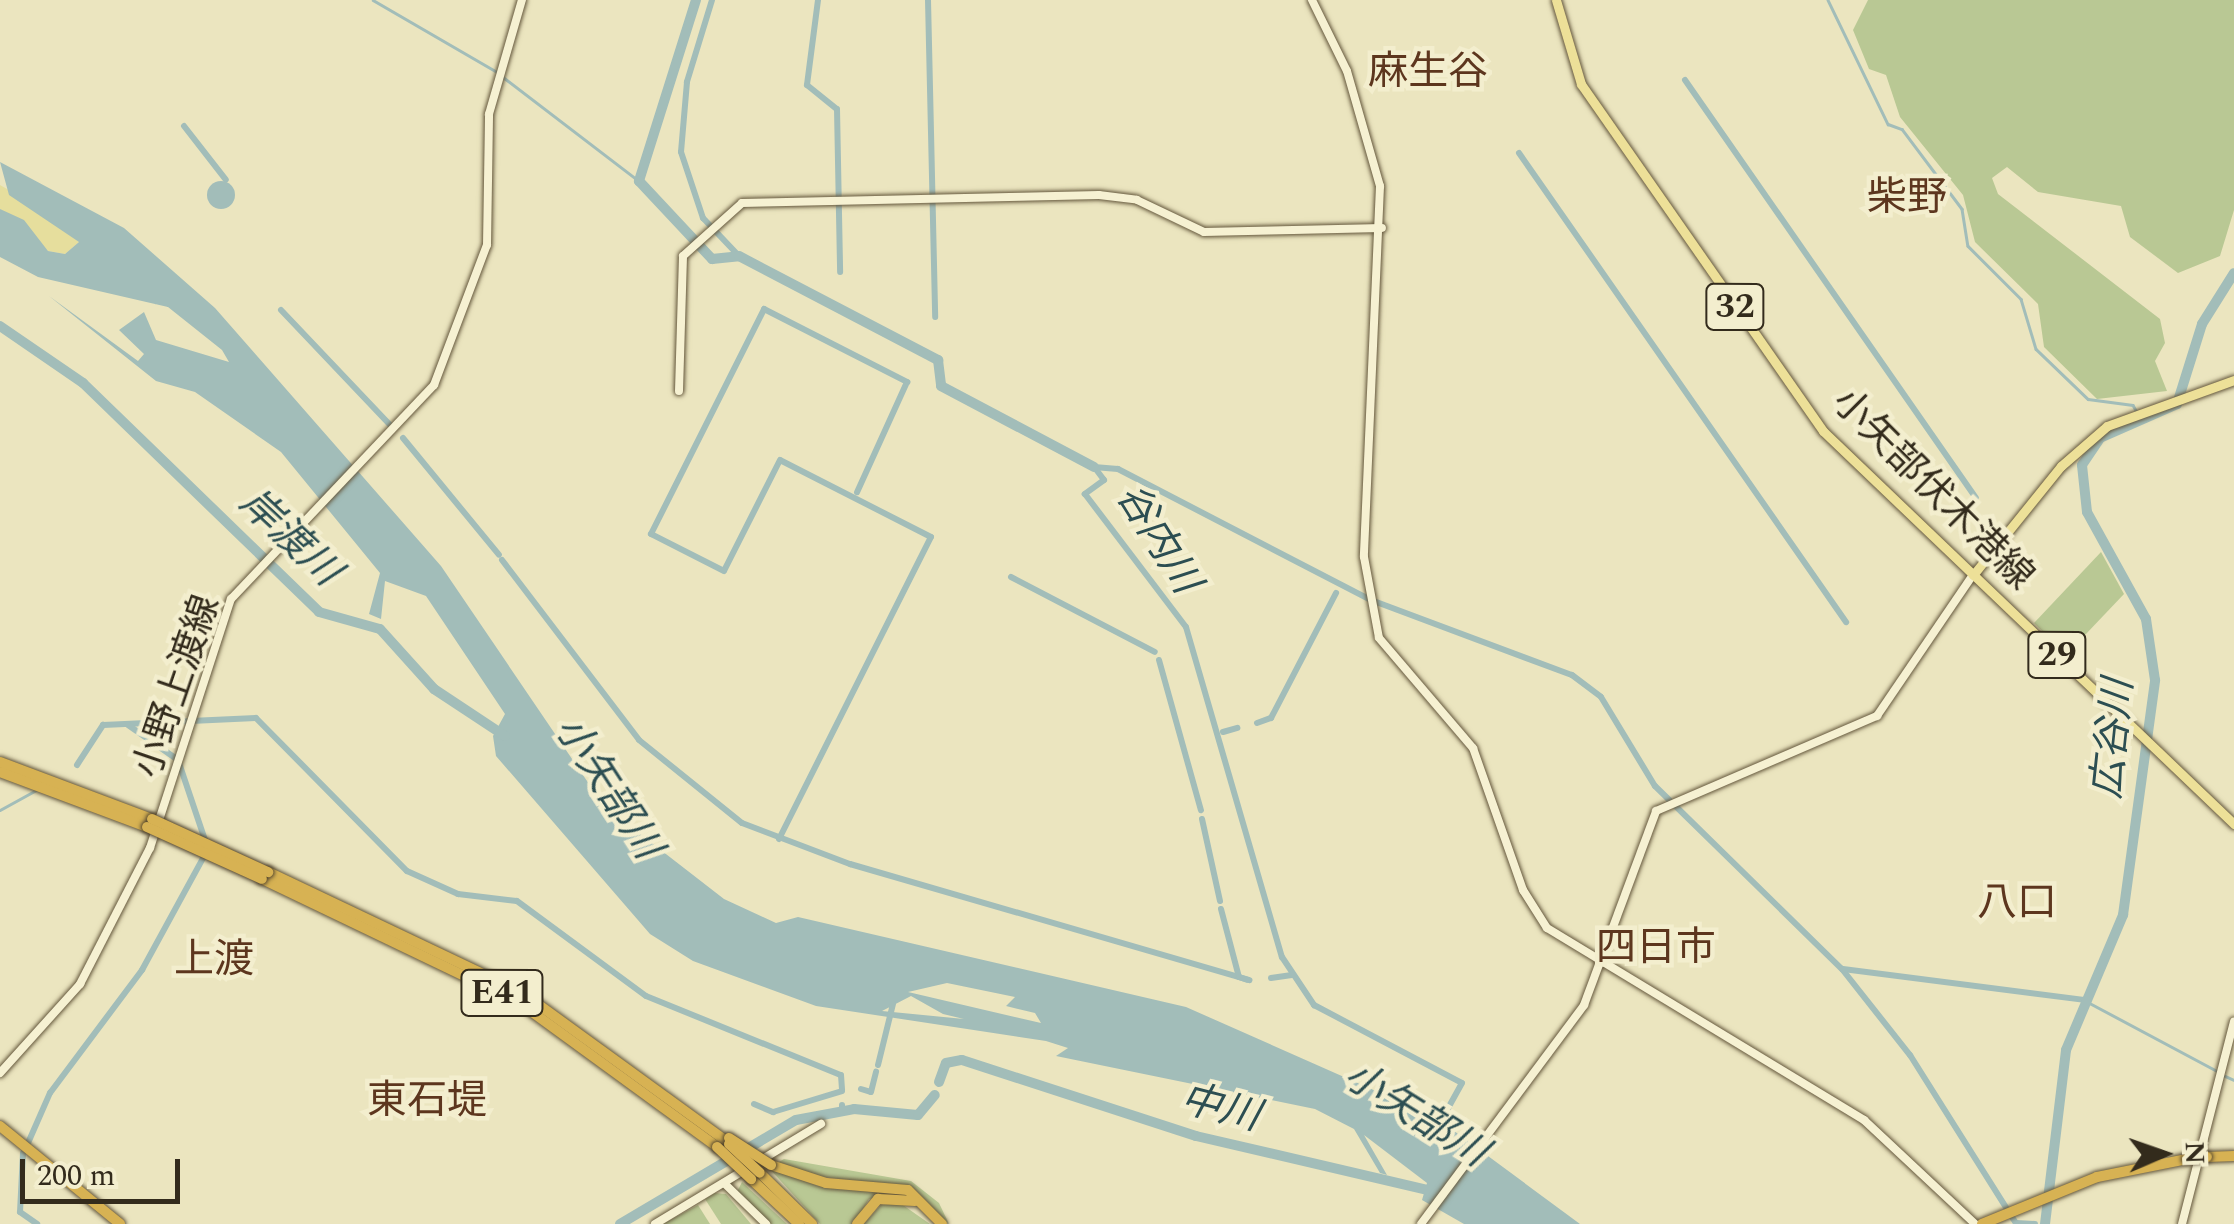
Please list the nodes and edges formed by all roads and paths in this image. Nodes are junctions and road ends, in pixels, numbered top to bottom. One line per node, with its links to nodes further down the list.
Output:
1 (522, 0): 15 (street, 小野上渡線)
2 (1312, 0): 4 (street)
3 (1556, 0): 7 (main road, 小矢部伏木港線 / 32)
4 (1382, 228): 6 (street); 13 (street)
5 (2234, 380): 7 (main road)
6 (679, 392)
7 (1973, 574): 11 (main road, 小矢部伏木港線 / 29); 13 (street)
8 (0, 762): 10 (highway, E41)
9 (0, 772): 10 (highway, E41)
10 (149, 823): 12 (highway, E41, bridge)
11 (2234, 824)
12 (265, 876): 18 (highway, E41); 18 (highway, E41)
13 (1604, 964): 29 (street); 30 (street)
14 (2234, 1022): 31 (street)
15 (0, 1073)
16 (821, 1124): 21 (street)
17 (0, 1126): 22 (highway)
18 (724, 1142): 20 (highway, E41, bridge); 28 (highway, bridge)
19 (2234, 1156): 30 (highway, bridge)
20 (756, 1176): 25 (highway, E41); 26 (highway, E41)
21 (724, 1183): 23 (street); 24 (street)
22 (120, 1224)
23 (656, 1224)
24 (766, 1224)
25 (797, 1224)
26 (812, 1224)
27 (857, 1224): 28 (highway)
28 (938, 1224)
29 (1421, 1224)
30 (1979, 1224)
31 (2182, 1224)

